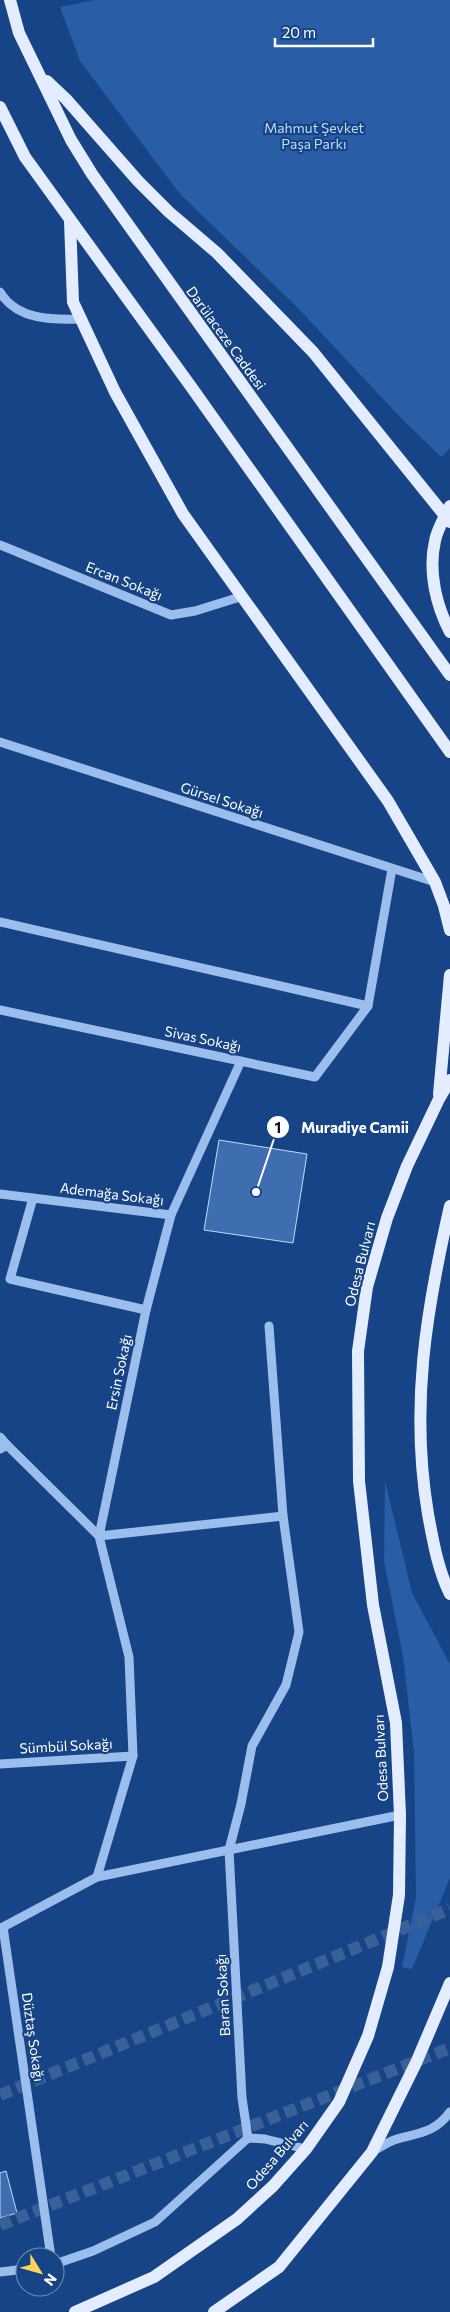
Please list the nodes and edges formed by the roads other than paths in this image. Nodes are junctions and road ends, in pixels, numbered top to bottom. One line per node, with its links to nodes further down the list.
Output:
1 (10, 0): 2 (main road, Darülaceze Caddesi)
2 (41, 76): 8 (main road); 12 (main road, Darülaceze Caddesi)
3 (0, 107): 4 (main road)
4 (70, 221): 6 (main road); 14 (main road)
5 (1, 298): 6 (street)
6 (81, 319): 10 (main road)
7 (450, 506): 11 (main road, bridge)
8 (450, 522)
9 (0, 545): 10 (street, Ercan Sokağı)
10 (240, 596): 16 (main road)
11 (450, 632)
12 (450, 675)
13 (0, 742): 15 (street, Gürsel Sokağı)
14 (450, 752)
15 (392, 869): 16 (street, Gürsel Sokağı); 20 (street)
16 (435, 882): 18 (main road)
17 (0, 922): 20 (street)
18 (450, 930)
19 (450, 975): 24 (main road)
20 (368, 1006): 22 (street, Sivas Sokağı)
21 (0, 1010): 22 (street, Sivas Sokağı)
22 (241, 1061): 28 (street, Ademağa Sokağı)
23 (450, 1080): 24 (main road, Odesa Bulvarı)
24 (439, 1099): 38 (main road, Odesa Bulvarı)
25 (0, 1194): 26 (street, Ademağa Sokağı)
26 (33, 1198): 28 (street, Ademağa Sokağı); 29 (street)
27 (450, 1206): 35 (main road)
28 (171, 1215): 29 (street, Ersin Sokağı)
29 (146, 1310): 34 (street, Ersin Sokağı)
30 (269, 1326): 33 (street, Baran Sokağı)
31 (0, 1437): 32 (street)
32 (4, 1447): 34 (street)
33 (283, 1516): 34 (street); 39 (street, Baran Sokağı)
34 (100, 1536): 36 (street)
35 (450, 1594)
36 (133, 1756): 37 (street, Sümbül Sokağı); 40 (street)
37 (0, 1764)
38 (400, 1815): 39 (street, Düztaş Sokağı); 45 (main road, Odesa Bulvarı)
39 (229, 1850): 40 (street, Düztaş Sokağı); 44 (street, Baran Sokağı)
40 (97, 1877): 41 (street, Düztaş Sokağı)
41 (2, 1928): 47 (street, Düztaş Sokağı)
42 (450, 1983): 46 (main road)
43 (450, 2112): 46 (street)
44 (248, 2138): 45 (street); 48 (street)
45 (306, 2149): 51 (main road, Odesa Bulvarı)
46 (372, 2152): 52 (main road)
47 (50, 2247)
48 (65, 2261)
49 (15, 2270): 50 (street)
50 (0, 2272)
51 (75, 2312)
52 (214, 2312)

